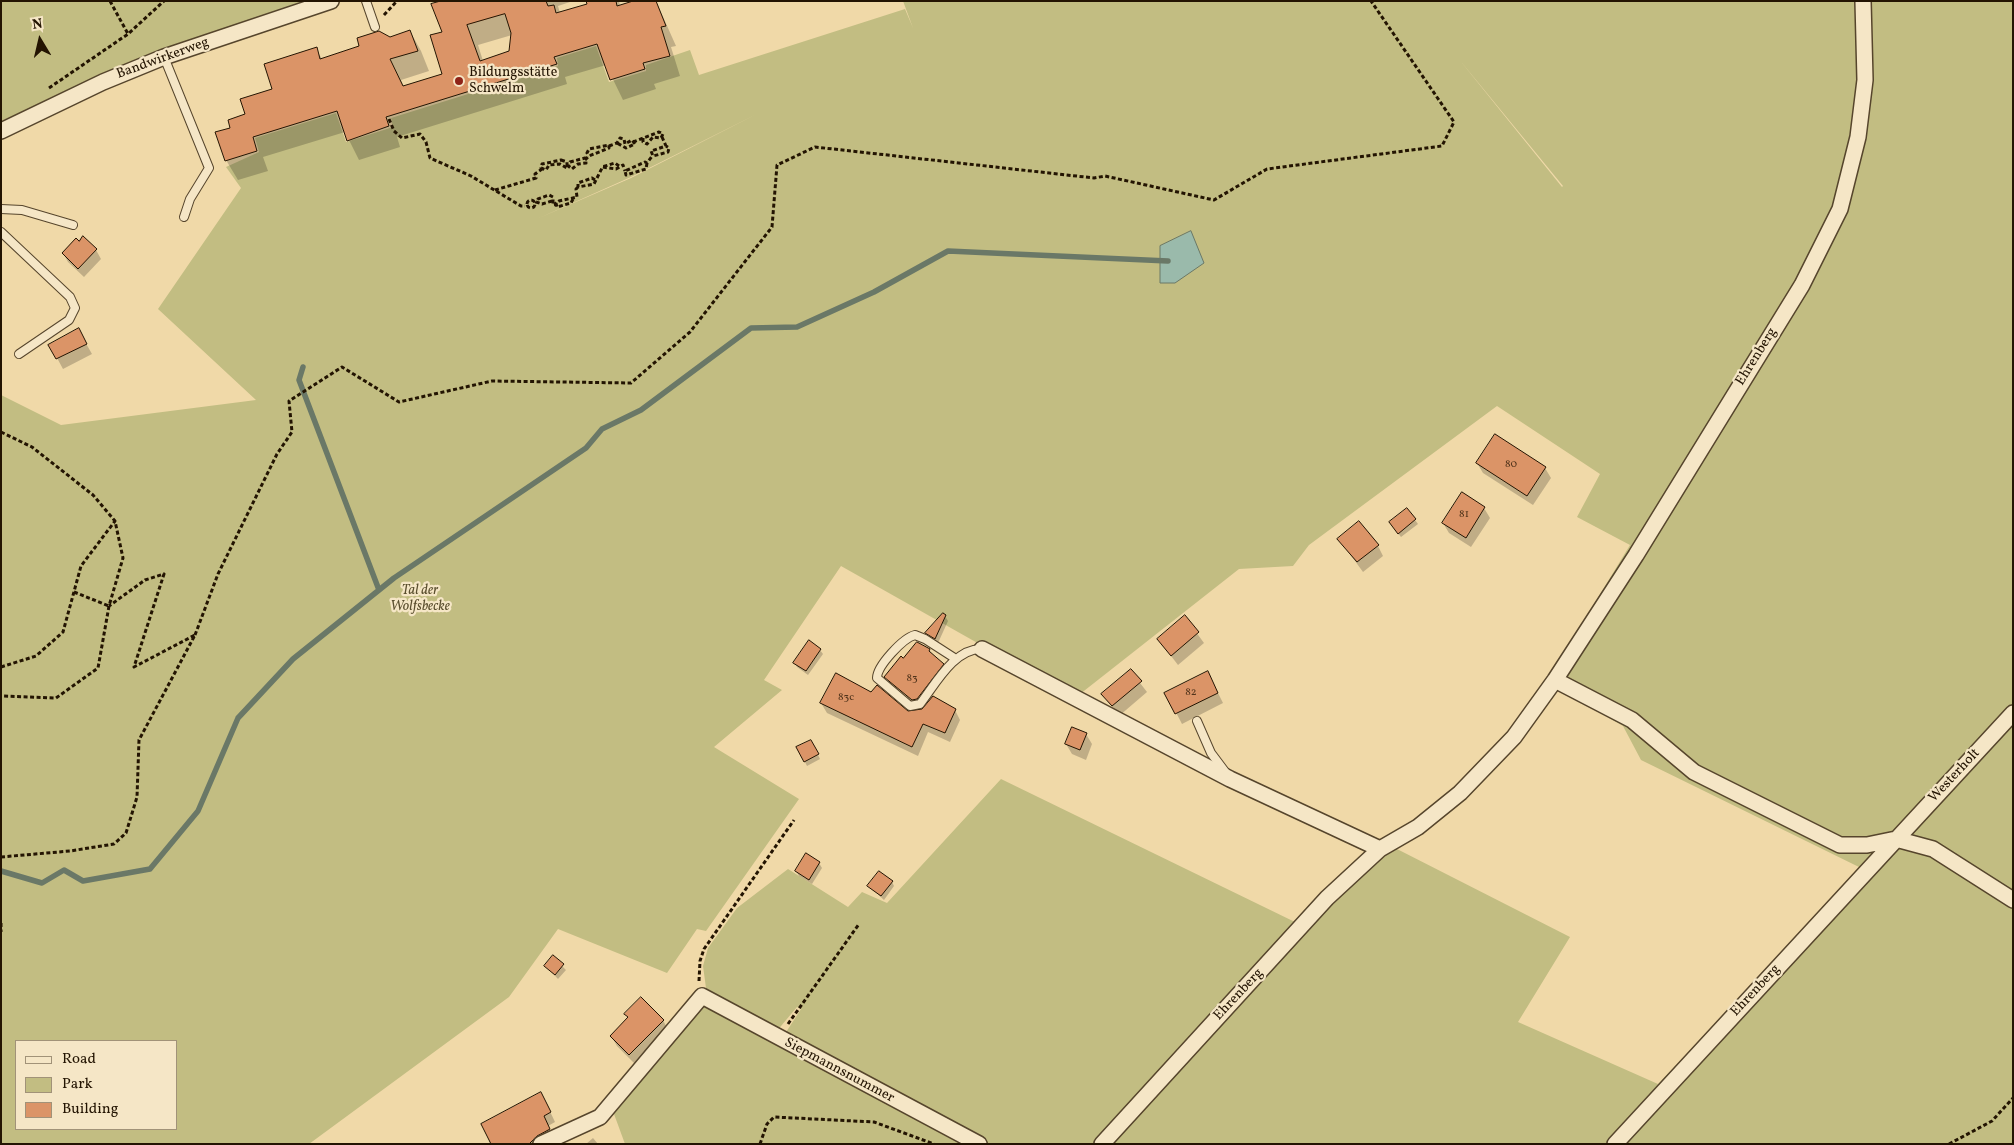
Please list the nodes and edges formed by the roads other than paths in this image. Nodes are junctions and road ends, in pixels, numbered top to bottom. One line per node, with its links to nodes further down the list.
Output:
1 (331, 1): 5 (street, Bandwirkerweg)
2 (366, 1): 4 (lane)
3 (1863, 1): 14 (street, Ehrenberg)
4 (374, 24)
5 (164, 57): 6 (street, Bandwirkerweg); 8 (lane)
6 (1, 131)
7 (1, 208): 9 (lane)
8 (184, 217)
9 (73, 226)
10 (1, 232): 11 (lane)
11 (19, 354)
12 (982, 649): 13 (lane); 17 (street)
13 (956, 659): 13 (lane)
14 (1555, 680): 18 (street); 19 (street, Ehrenberg)
15 (2013, 713): 18 (street, Westerholt)
16 (1197, 721): 17 (lane)
17 (1230, 779): 19 (street)
18 (1896, 839): 20 (street); 24 (street, Ehrenberg)
19 (1380, 849): 23 (street, Ehrenberg)
20 (2013, 900)
21 (541, 1144): 22 (street, Siepmannsnummer)
22 (979, 1144)
23 (1102, 1144)
24 (1615, 1144)

